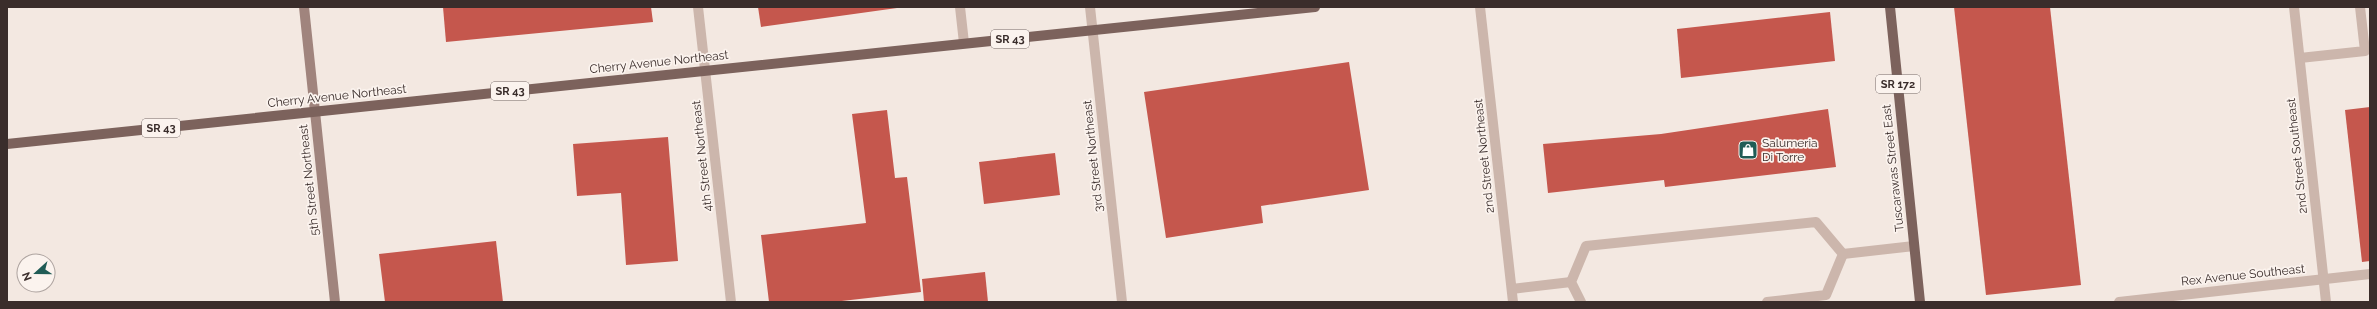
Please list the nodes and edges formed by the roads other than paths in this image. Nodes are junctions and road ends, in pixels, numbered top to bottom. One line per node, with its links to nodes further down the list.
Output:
1 (304, 7): 14 (main road, 5th Street Northeast)
2 (698, 7): 13 (street, 4th Street Northeast)
3 (960, 7): 11 (street)
4 (1090, 7): 10 (street, 3rd Street Northeast)
5 (1315, 7): 10 (main road, Cherry Avenue Northeast / SR 43)
6 (1480, 7): 21 (street, 2nd Street Northeast)
7 (1890, 7): 16 (main road, Tuscarawas Street East / SR 172)
8 (2294, 7): 12 (street, 2nd Street Southeast)
9 (2360, 7): 12 (street)
10 (1093, 30): 11 (main road, Cherry Avenue Northeast / SR 43); 24 (street, 3rd Street Northeast)
11 (964, 43): 13 (main road, Cherry Avenue Northeast / SR 43)
12 (2300, 58): 19 (street, 2nd Street Southeast)
13 (706, 70): 14 (main road, Cherry Avenue Northeast / SR 43); 23 (street, 4th Street Northeast)
14 (315, 112): 15 (main road, Cherry Avenue Northeast / SR 43); 22 (main road, 5th Street Northeast)
15 (7, 144)
16 (1914, 246): 17 (street); 28 (main road, Tuscarawas Street East / SR 172)
17 (1843, 254): 20 (street); 27 (street)
18 (2370, 274): 19 (street, Rex Avenue Southeast)
19 (2324, 279): 29 (street, Rex Avenue Southeast); 30 (street, 2nd Street Southeast)
20 (1571, 282): 21 (street); 26 (street)
21 (1512, 289): 25 (street, 2nd Street Northeast)
22 (335, 302)
23 (731, 302)
24 (1122, 302)
25 (1513, 302)
26 (1581, 302)
27 (1767, 302)
28 (1920, 302)
29 (2119, 302)
30 (2326, 302)

